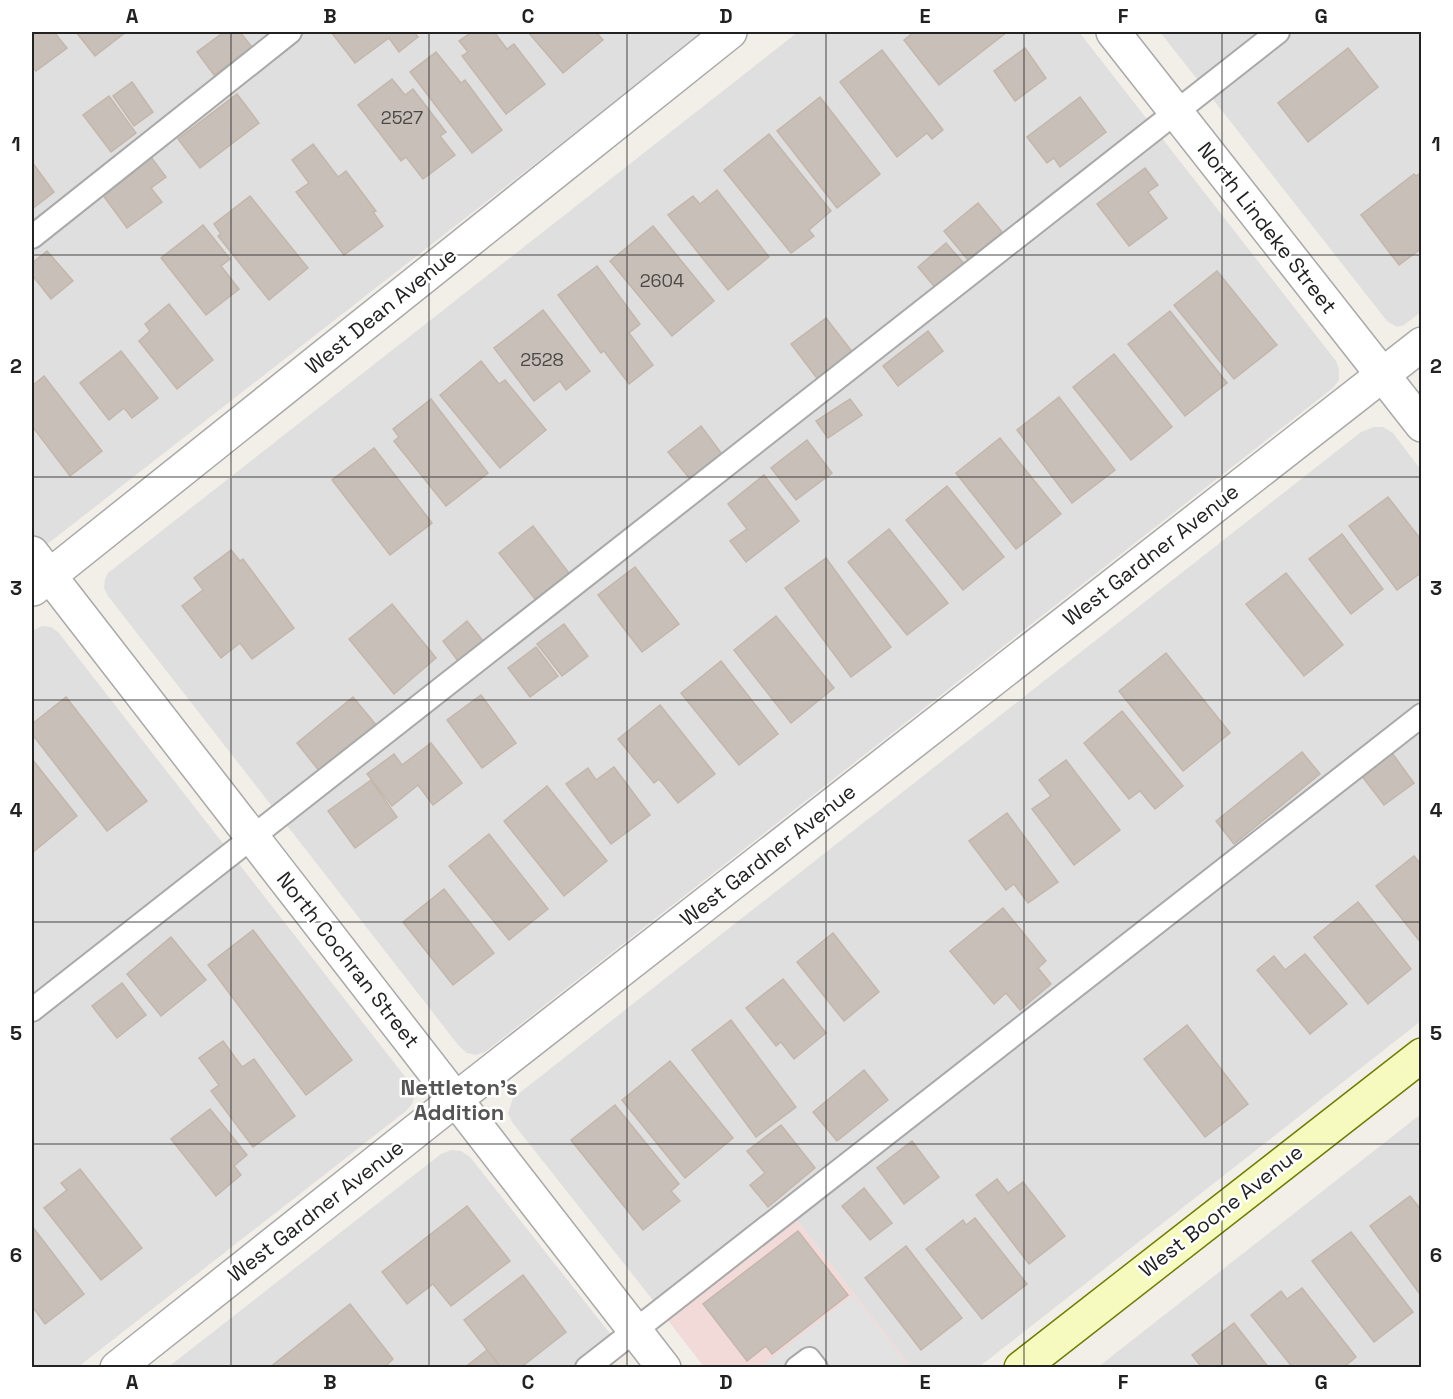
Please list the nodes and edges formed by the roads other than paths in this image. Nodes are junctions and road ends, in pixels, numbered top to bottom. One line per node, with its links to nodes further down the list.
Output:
1 (290, 32): 6 (lane)
2 (730, 32): 10 (street, West Dean Avenue)
3 (1113, 32): 5 (street, North Lindeke Street)
4 (1278, 32): 5 (lane)
5 (1175, 112): 8 (street, North Lindeke Street); 12 (lane)
6 (32, 237)
7 (1422, 344): 8 (street, West Gardner Avenue)
8 (1383, 374): 9 (street, North Lindeke Street); 15 (street, West Gardner Avenue)
9 (1422, 425)
10 (38, 573): 12 (street, North Cochran Street)
11 (1422, 715): 16 (lane)
12 (251, 836): 13 (lane); 15 (street, North Cochran Street)
13 (32, 1010)
14 (1422, 1054): 22 (main road, West Boone Avenue)
15 (456, 1099): 16 (street, North Cochran Street); 17 (street, West Gardner Avenue)
16 (635, 1330): 18 (lane); 19 (street, North Cochran Street)
17 (117, 1368)
18 (587, 1368)
19 (664, 1368)
20 (798, 1368): 21 (lane)
21 (816, 1368)
22 (1021, 1368)

